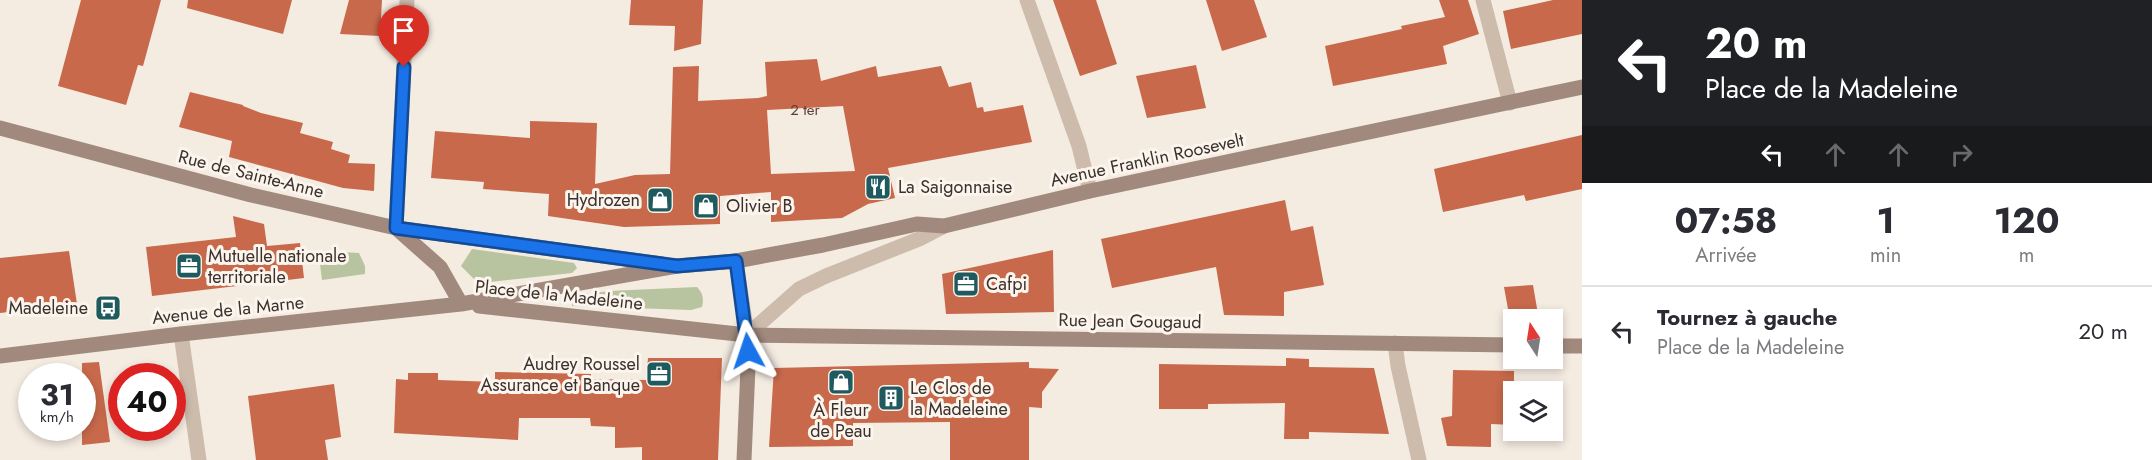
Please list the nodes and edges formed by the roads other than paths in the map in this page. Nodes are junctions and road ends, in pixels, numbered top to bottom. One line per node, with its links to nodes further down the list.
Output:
1 (407, 0): 9 (street)
2 (1027, 0): 7 (street)
3 (1483, 0): 5 (street)
4 (1582, 87): 5 (main road, Avenue Franklin Roosevelt)
5 (1510, 103): 7 (main road, Avenue Franklin Roosevelt)
6 (0, 128): 9 (main road, Rue de Sainte-Anne)
7 (1090, 191): 8 (main road, Avenue Franklin Roosevelt)
8 (944, 226): 10 (main road, Place de la Madeleine); 14 (street, Avenue Franklin Roosevelt)
9 (396, 228): 11 (main road); 12 (main road, Rue de Sainte-Anne)
10 (736, 261): 11 (main road, Place de la Madeleine); 14 (street)
11 (677, 266): 12 (main road, Place de la Madeleine)
12 (461, 304): 13 (main road, Avenue de la Marne); 14 (main road, Place de la Madeleine)
13 (181, 334): 19 (main road, Avenue de la Marne); 20 (street)
14 (747, 335): 15 (main road, Rue Jean Gougaud); 21 (main road)
15 (1395, 343): 16 (main road, Rue Jean Gougaud); 22 (street)
16 (1503, 345)
17 (1563, 346): 18 (main road)
18 (1582, 346)
19 (0, 356)
20 (199, 460)
21 (744, 460)
22 (1419, 460)

